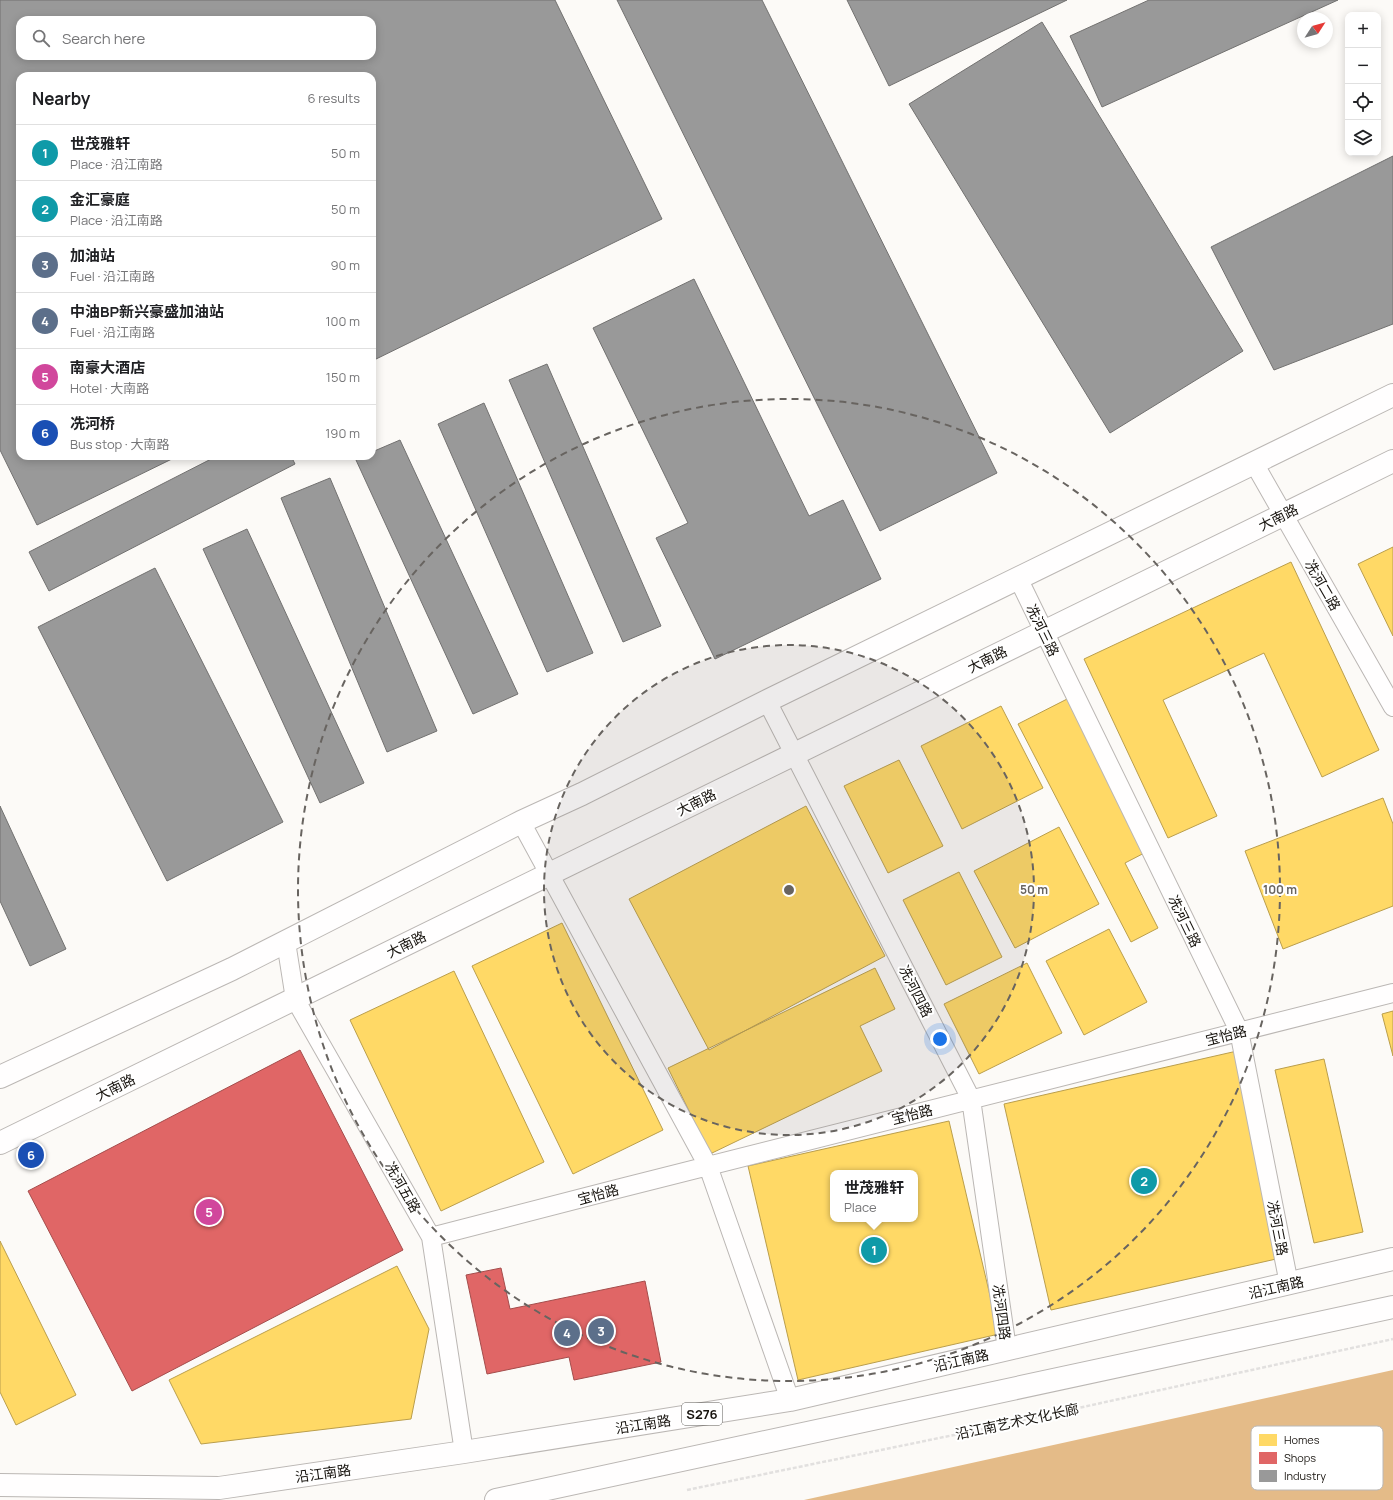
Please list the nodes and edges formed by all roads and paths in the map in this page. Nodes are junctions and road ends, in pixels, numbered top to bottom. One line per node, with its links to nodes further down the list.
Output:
1 (1393, 395): 3 (street)
2 (1393, 461): 4 (street, 大南路)
3 (1254, 463): 4 (lane, 冼河二路); 5 (street)
4 (1283, 514): 6 (street, 大南路); 8 (lane, 冼河二路)
5 (1018, 578): 6 (lane, 冼河三路); 7 (street)
6 (1044, 632): 9 (street, 大南路); 15 (lane, 冼河三路)
7 (767, 701): 9 (lane, 冼河四路); 10 (street)
8 (1393, 707)
9 (794, 754): 11 (street, 大南路); 17 (lane, 冼河四路)
10 (520, 822): 11 (lane); 12 (street)
11 (549, 874): 14 (street, 大南路); 19 (lane)
12 (286, 942): 14 (lane, 冼河五路); 16 (street)
13 (1393, 993): 15 (lane, 宝怡路)
14 (294, 999): 18 (street, 大南路); 20 (lane, 冼河五路)
15 (1239, 1031): 17 (lane, 宝怡路); 22 (lane, 冼河三路)
16 (0, 1077)
17 (971, 1099): 19 (lane, 宝怡路); 25 (lane, 冼河四路)
18 (0, 1143)
19 (708, 1166): 20 (lane, 宝怡路); 26 (lane)
20 (432, 1237): 27 (lane, 冼河五路)
21 (1393, 1259): 22 (street, 沿江南路 / S276)
22 (1289, 1284): 25 (street, 沿江南路 / S276)
23 (1393, 1307): 30 (street)
24 (1393, 1339): 29 (path, 沿江南艺术文化长廊)
25 (1007, 1349): 26 (street, 沿江南路 / S276)
26 (790, 1400): 27 (street, 沿江南路 / S276)
27 (464, 1452): 28 (street, 沿江南路 / S276)
28 (0, 1485)
29 (686, 1490)
30 (496, 1500)

